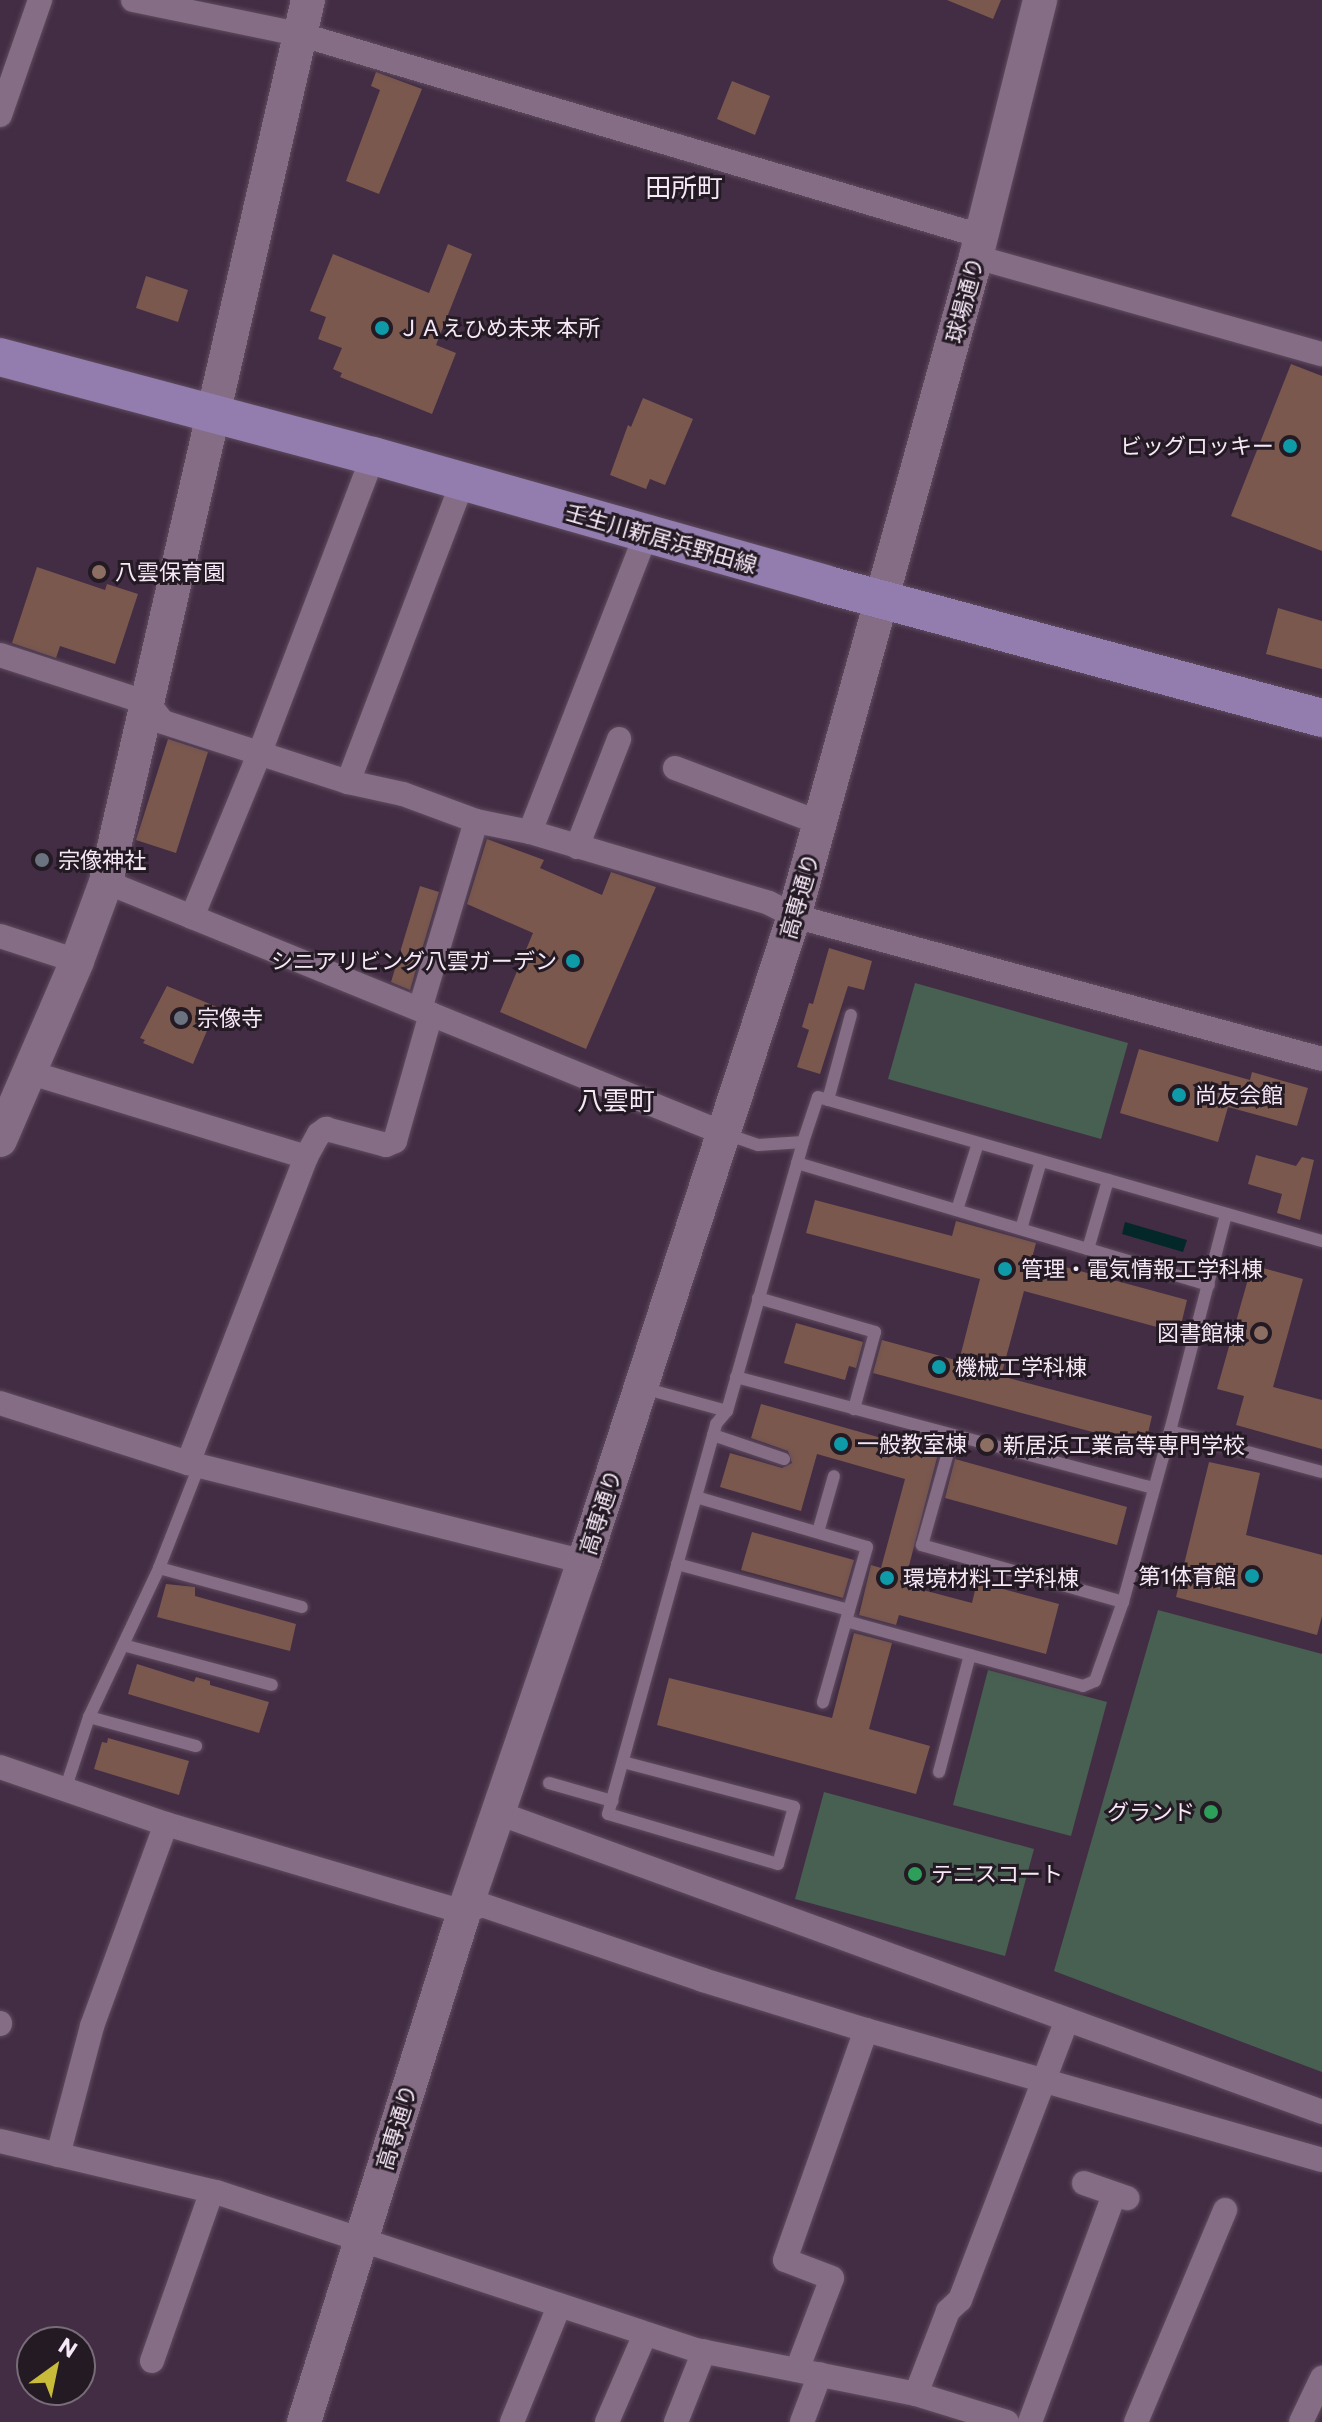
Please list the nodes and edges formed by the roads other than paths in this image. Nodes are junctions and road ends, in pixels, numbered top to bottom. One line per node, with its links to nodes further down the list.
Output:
1 (40, 0): 6 (street)
2 (133, 0): 5 (street)
3 (308, 0): 5 (street)
4 (1040, 0): 7 (street, 球場通り)
5 (299, 34): 7 (street); 10 (street)
6 (0, 115)
7 (979, 246): 8 (street); 14 (street, 球場通り)
8 (1322, 354)
9 (0, 357): 10 (main road, 壬生川新居浜野田線)
10 (214, 416): 11 (main road, 壬生川新居浜野田線); 16 (street)
11 (373, 456): 12 (main road, 壬生川新居浜野田線); 19 (street)
12 (462, 483): 13 (main road, 壬生川新居浜野田線); 21 (street)
13 (646, 534): 14 (main road, 壬生川新居浜野田線); 24 (street)
14 (884, 598): 17 (main road, 壬生川新居浜野田線); 23 (street, 高専通り)
15 (0, 655): 16 (street)
16 (148, 703): 19 (street); 26 (street)
17 (1322, 718)
18 (619, 739): 25 (street)
19 (260, 752): 21 (street); 28 (street)
20 (675, 768): 23 (street)
21 (348, 782): 22 (street)
22 (476, 821): 24 (street); 31 (street)
23 (820, 823): 27 (street, 高専通り)
24 (530, 832): 25 (street)
25 (577, 847): 27 (street)
26 (106, 882): 28 (street); 30 (street)
27 (794, 916): 33 (street); 36 (street, 高専通り)
28 (192, 917): 31 (street)
29 (0, 936): 30 (street)
30 (77, 961): 34 (street)
31 (426, 1012): 36 (street); 40 (street)
32 (851, 1015): 35 (lane)
33 (1322, 1059)
34 (28, 1072): 37 (street); 40 (street)
35 (828, 1100): 38 (lane); 39 (lane)
36 (723, 1133): 38 (lane); 52 (street, 高専通り)
37 (0, 1140)
38 (803, 1142): 42 (lane)
39 (978, 1143): 41 (lane); 44 (lane)
40 (306, 1157): 60 (street)
41 (1041, 1161): 43 (lane); 46 (lane)
42 (797, 1163): 44 (lane); 50 (lane)
43 (1108, 1180): 45 (lane); 48 (lane)
44 (957, 1210): 46 (lane)
45 (1226, 1214): 47 (lane); 49 (lane)
46 (1021, 1229): 48 (lane)
47 (1322, 1241)
48 (1088, 1249): 49 (lane)
49 (1209, 1285): 56 (lane)
50 (758, 1298): 51 (lane); 54 (lane)
51 (736, 1377): 54 (lane); 55 (lane)
52 (639, 1387): 55 (lane); 66 (street, 高専通り)
53 (0, 1403): 60 (street)
54 (854, 1409): 58 (lane)
55 (727, 1411): 57 (lane)
56 (1170, 1431): 61 (lane); 63 (lane)
57 (713, 1435): 59 (lane); 64 (lane)
58 (953, 1435): 63 (lane); 69 (lane)
59 (784, 1459)
60 (194, 1464): 66 (street); 68 (lane)
61 (1322, 1472)
62 (834, 1476): 65 (lane)
63 (1153, 1488): 69 (lane)
64 (696, 1497): 65 (lane); 67 (lane)
65 (818, 1532): 71 (lane)
66 (584, 1562): 84 (street, 高専通り)
67 (677, 1564): 71 (lane); 78 (lane)
68 (159, 1568): 70 (lane); 72 (lane)
69 (1123, 1602): 73 (lane)
70 (302, 1607)
71 (848, 1615): 73 (lane); 75 (lane)
72 (123, 1645): 74 (lane); 76 (lane)
73 (970, 1655): 80 (lane)
74 (272, 1685)
75 (823, 1702)
76 (89, 1717): 77 (lane); 82 (lane)
77 (196, 1746)
78 (623, 1762): 83 (lane); 83 (lane)
79 (0, 1767): 82 (street)
80 (939, 1772)
81 (549, 1783): 83 (lane)
82 (65, 1790): 85 (street)
83 (612, 1801)
84 (498, 1813): 86 (street, 高専通り); 87 (street)
85 (166, 1824): 86 (street); 92 (street)
86 (464, 1912): 88 (street); 97 (street, 高専通り)
87 (1067, 2020): 89 (street); 90 (street)
88 (866, 2030): 89 (street); 102 (street)
89 (1045, 2079): 93 (street); 104 (street)
90 (1322, 2112)
91 (0, 2141): 92 (street)
92 (58, 2155): 95 (street)
93 (1322, 2160)
94 (1084, 2183): 111 (street)
95 (212, 2191): 97 (street); 101 (street)
96 (1225, 2210): 112 (street)
97 (361, 2241): 98 (street); 105 (street, 高専通り)
98 (559, 2306): 99 (street); 106 (street)
99 (645, 2334): 100 (street); 107 (street)
100 (704, 2351): 102 (street); 108 (street)
101 (152, 2361)
102 (809, 2372): 104 (street); 109 (street)
103 (1322, 2378): 113 (street)
104 (916, 2394): 110 (street)
105 (304, 2422)
106 (512, 2422)
107 (607, 2422)
108 (676, 2422)
109 (802, 2422)
110 (1007, 2422)
111 (1030, 2422)
112 (1136, 2422)
113 (1301, 2422)

